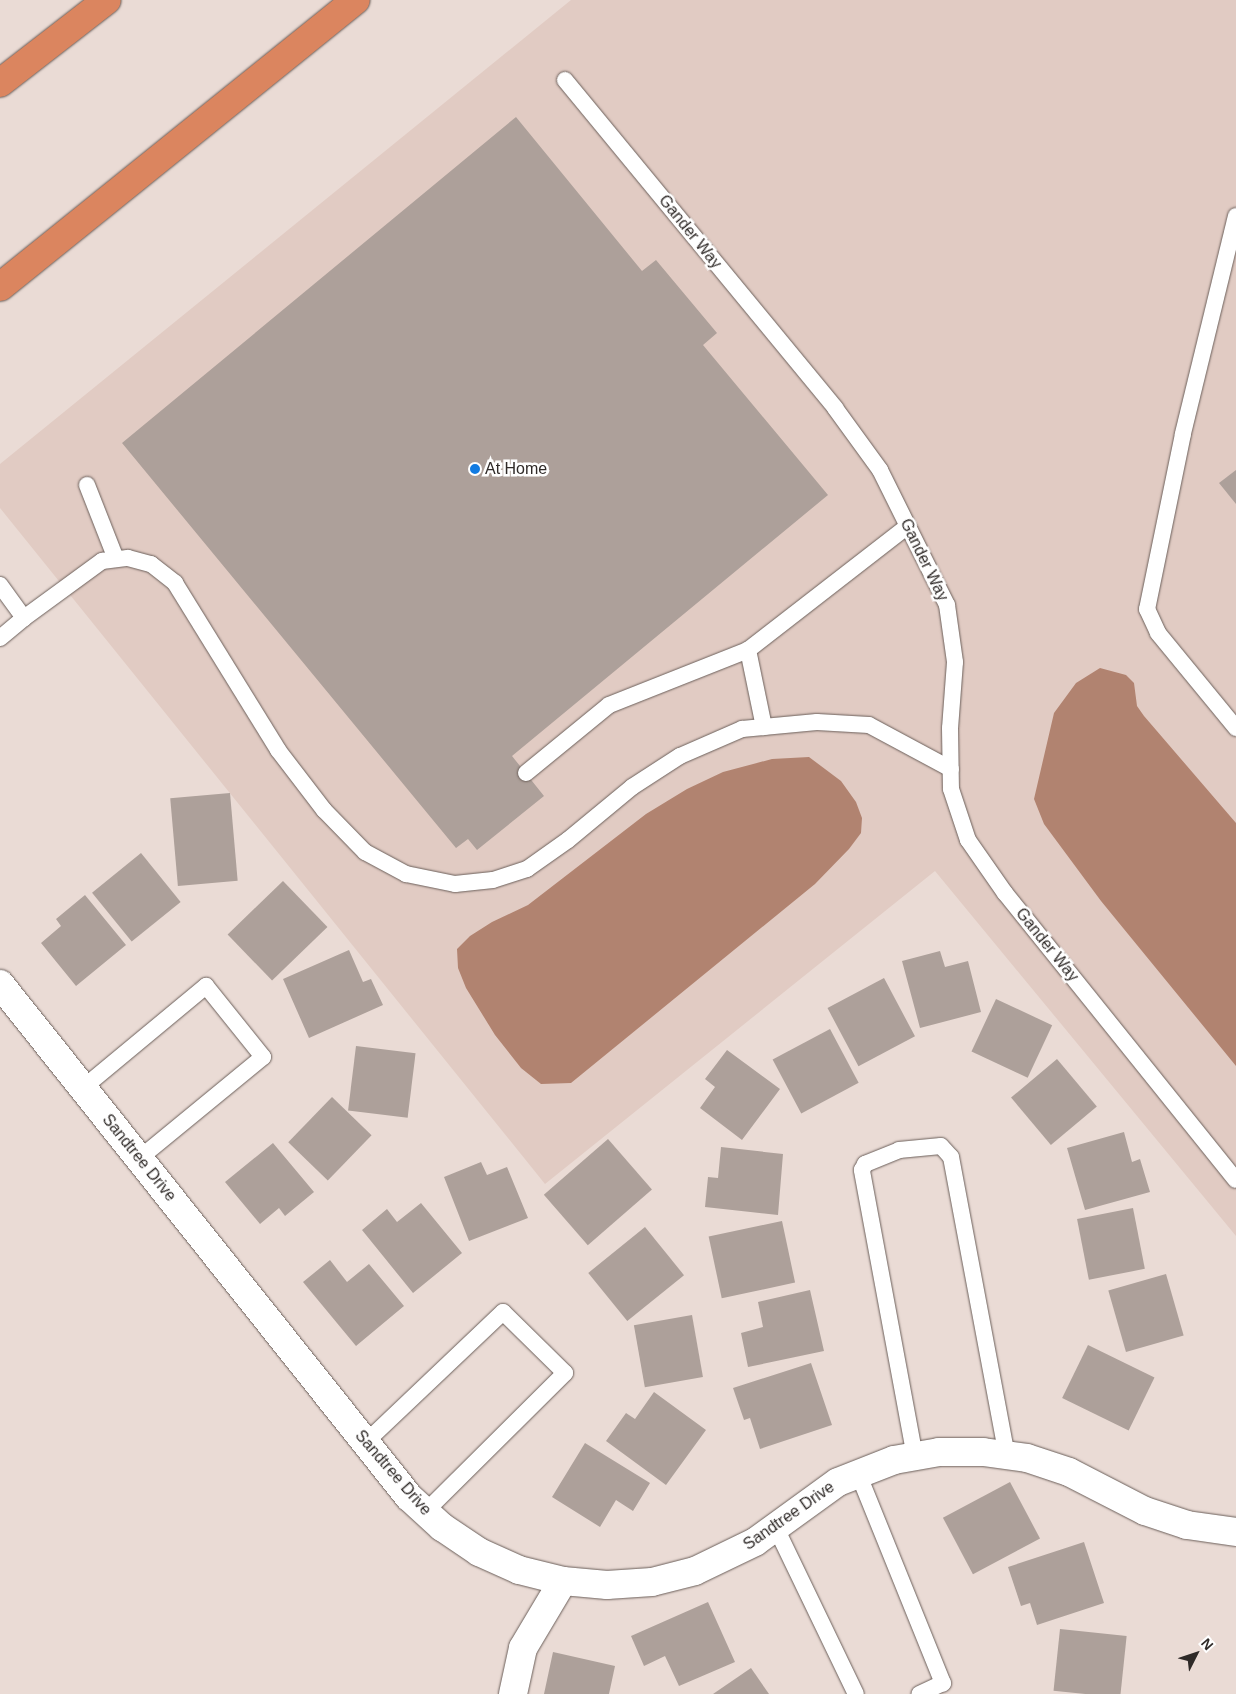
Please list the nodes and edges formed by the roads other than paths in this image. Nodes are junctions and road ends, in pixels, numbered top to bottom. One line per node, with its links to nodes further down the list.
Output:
1 (107, 0): 4 (highway)
2 (356, 0): 6 (highway)
3 (565, 80): 8 (lane, Gander Way)
4 (0, 83)
5 (1236, 216): 15 (lane)
6 (0, 287)
7 (87, 485): 9 (lane)
8 (908, 526): 13 (lane); 16 (lane, Gander Way)
9 (116, 560): 11 (lane); 14 (lane)
10 (0, 586): 11 (lane)
11 (24, 618): 12 (lane)
12 (0, 638)
13 (748, 650): 14 (lane); 17 (lane)
14 (764, 727): 16 (lane)
15 (1236, 728)
16 (951, 769): 21 (lane, Gander Way)
17 (526, 773)
18 (0, 984): 19 (street, Sandtree Drive)
19 (83, 1088): 20 (street, Sandtree Drive); 20 (lane)
20 (139, 1159): 22 (street, Sandtree Drive)
21 (1236, 1180)
22 (366, 1442): 26 (street, Sandtree Drive); 26 (lane)
23 (1007, 1455): 24 (street, Sandtree Drive); 24 (lane); 28 (street, Sandtree Drive)
24 (915, 1457): 25 (street, Sandtree Drive)
25 (858, 1473): 27 (street, Sandtree Drive); 32 (lane)
26 (425, 1512): 29 (street, Sandtree Drive)
27 (776, 1528): 29 (street, Sandtree Drive); 31 (lane)
28 (1236, 1532)
29 (563, 1582): 30 (street)
30 (513, 1694)
31 (856, 1694)
32 (919, 1694)

